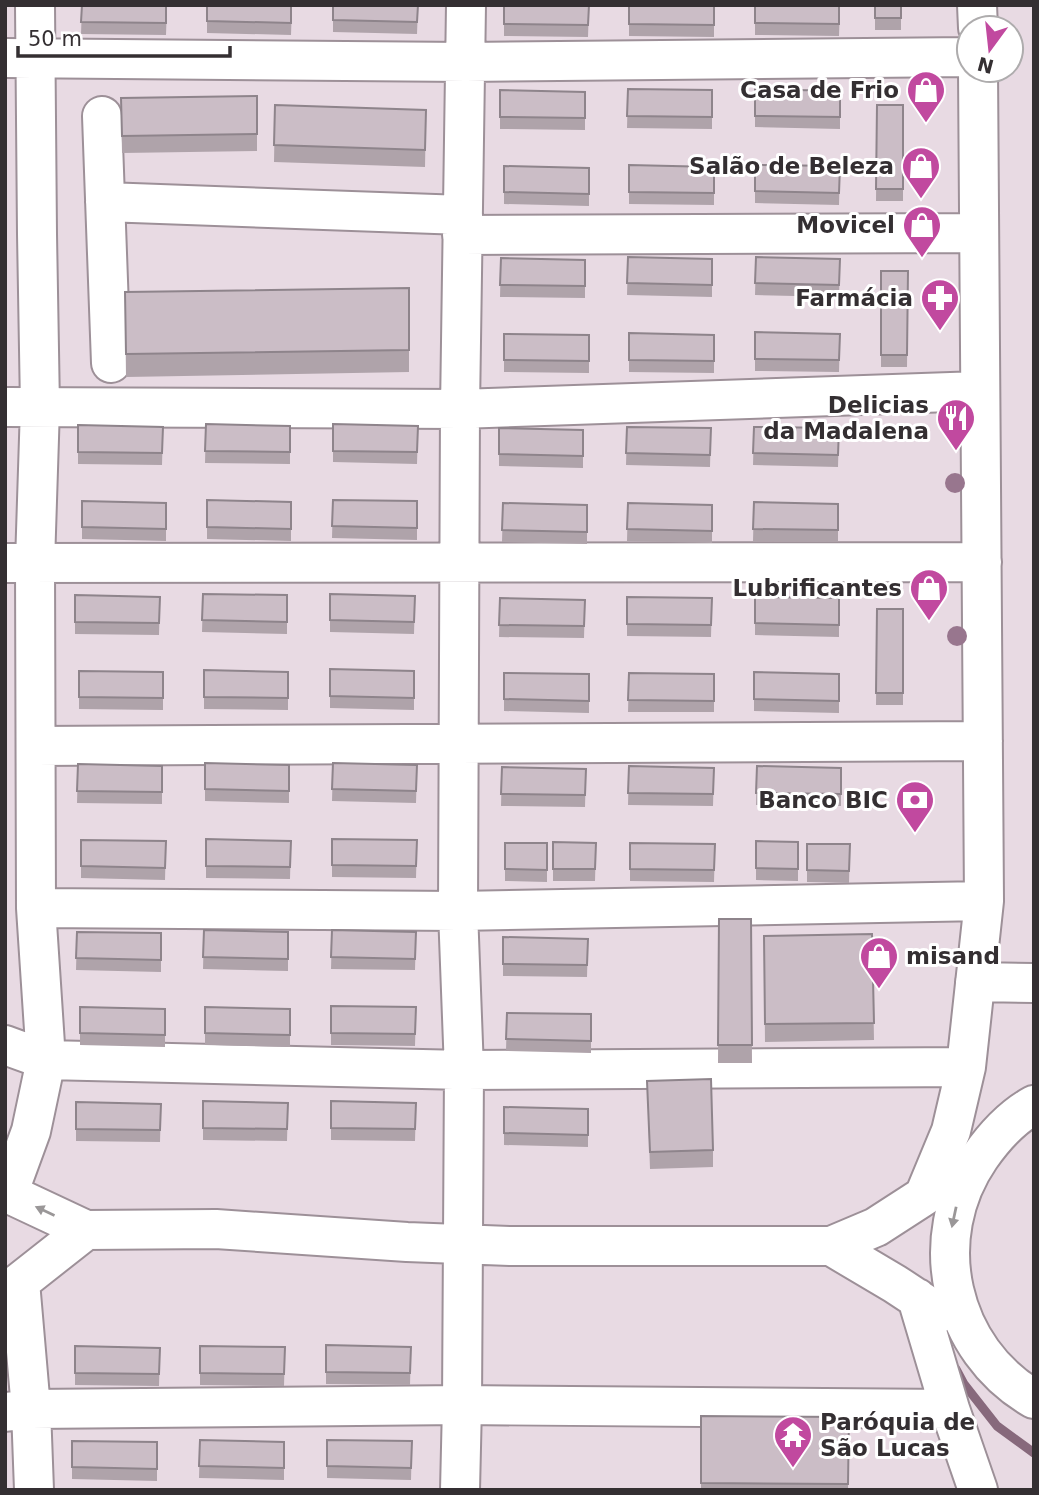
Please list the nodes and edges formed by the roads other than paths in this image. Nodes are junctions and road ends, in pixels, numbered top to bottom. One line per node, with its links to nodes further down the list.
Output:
1 (35, 5): 4 (street)
2 (466, 5): 5 (street)
3 (955, 57): 5 (street)
4 (20, 58): 5 (street); 11 (street)
5 (466, 62): 9 (street)
6 (978, 84): 10 (street)
7 (102, 116): 8 (street)
8 (105, 202): 9 (street); 12 (street)
9 (463, 225): 10 (street); 15 (street)
10 (978, 233): 13 (street)
11 (21, 234): 14 (street)
12 (111, 363)
13 (980, 391): 15 (street); 17 (street)
14 (23, 407): 15 (street); 18 (street)
15 (460, 409): 16 (street)
16 (461, 562): 17 (street); 18 (street); 20 (street)
17 (982, 562): 19 (street)
18 (20, 563): 21 (street)
19 (983, 741): 20 (street); 22 (street)
20 (459, 744): 21 (street); 24 (street)
21 (36, 746): 23 (street)
22 (984, 901): 24 (street); 25 (street)
23 (36, 908): 24 (street); 28 (street)
24 (458, 911): 30 (street)
25 (975, 982): 26 (street); 29 (street)
26 (1034, 983)
27 (5, 1045): 28 (street)
28 (46, 1060): 30 (street); 33 (street)
29 (966, 1067): 30 (street); 34 (street)
30 (464, 1070): 36 (street)
31 (1033, 1105): 32 (street)
32 (994, 1137): 34 (street); 40 (street, one-way to 40)
33 (7, 1193): 35 (street, one-way to 33)
34 (924, 1196): 37 (street)
35 (86, 1230): 36 (street); 38 (street)
36 (463, 1245): 37 (street); 42 (street)
37 (831, 1246): 39 (street)
38 (13, 1291): 44 (street)
39 (917, 1298): 40 (street); 43 (street)
40 (979, 1349): 41 (street)
41 (1028, 1400)
42 (462, 1405): 43 (street); 44 (street); 46 (street)
43 (950, 1409): 47 (street)
44 (18, 1411): 45 (street)
45 (34, 1490)
46 (460, 1490)
47 (978, 1490)

